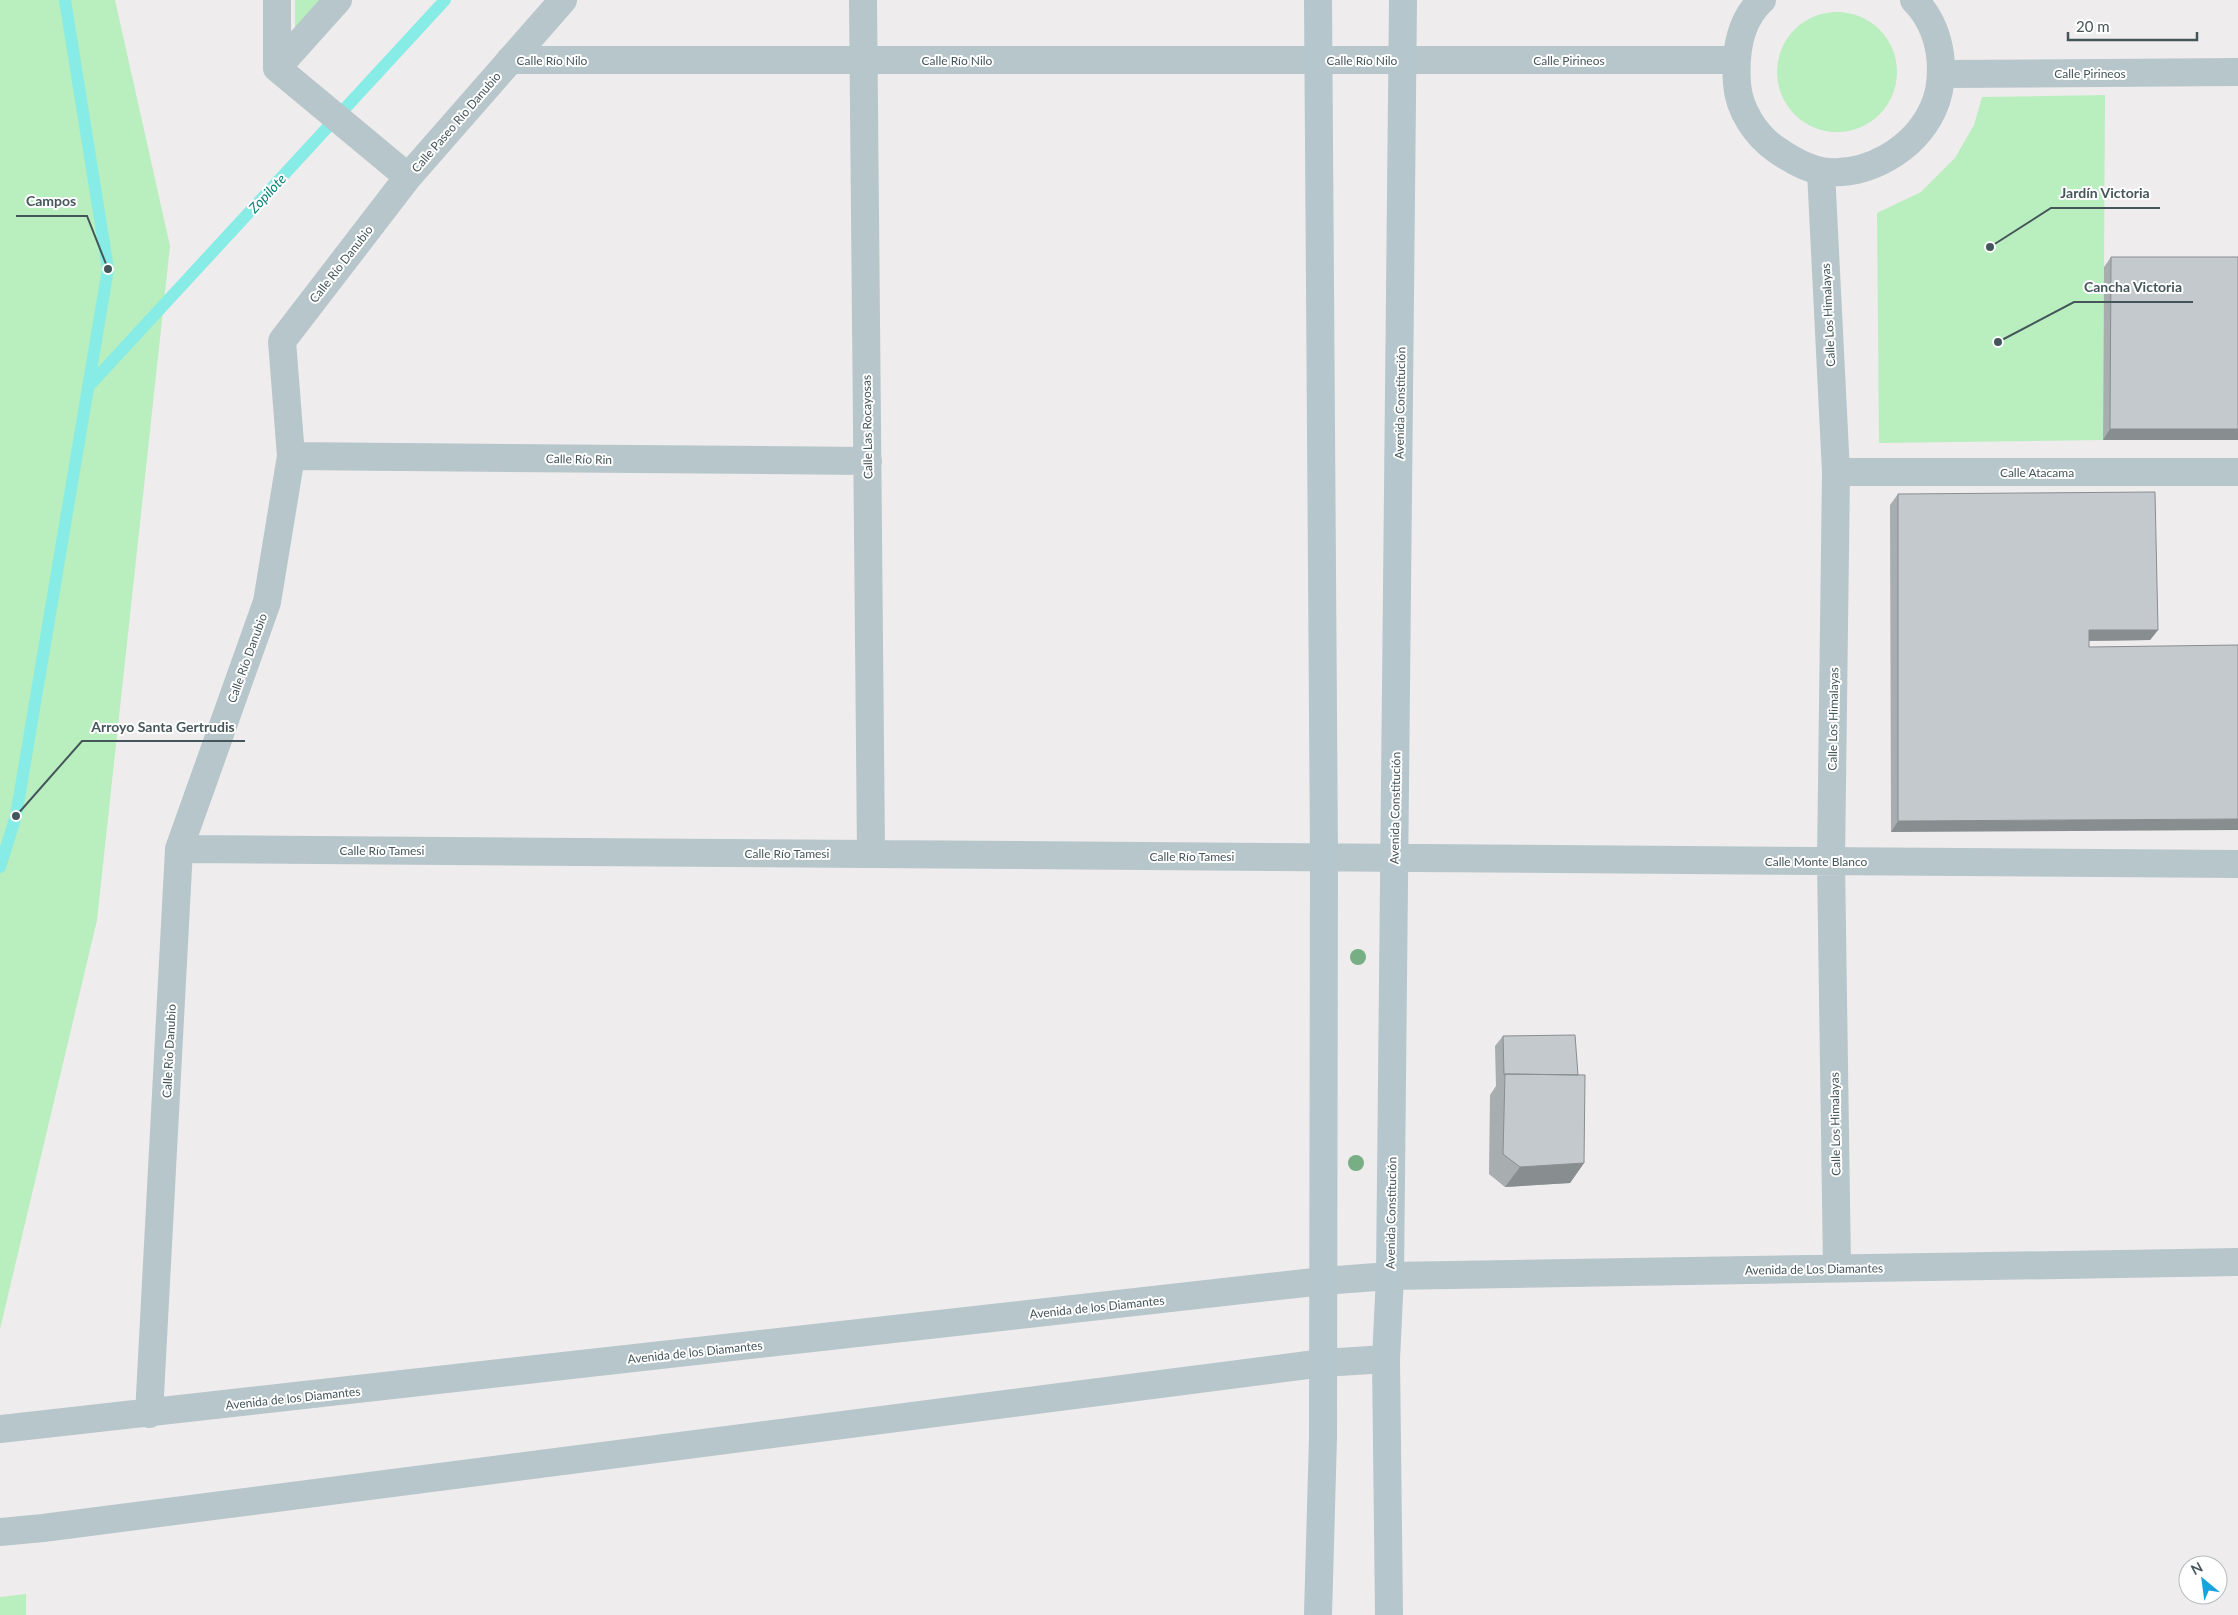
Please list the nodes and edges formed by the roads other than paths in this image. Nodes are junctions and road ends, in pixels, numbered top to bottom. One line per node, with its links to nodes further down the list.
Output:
1 (276, 0): 14 (street)
2 (338, 0): 14 (street)
3 (563, 0): 9 (street, Calle Paseo Río Danubio)
4 (863, 0): 10 (street, Calle Las Rocayosas)
5 (1318, 0): 11 (street)
6 (1403, 0): 12 (street, Avenida Constitución)
7 (1762, 0): 13 (street)
8 (1914, 0): 16 (street)
9 (510, 60): 10 (street, Calle Río Nilo); 18 (street, Calle Paseo Río Danubio)
10 (864, 60): 11 (street, Calle Río Nilo); 20 (street, Calle Las Rocayosas)
11 (1320, 60): 12 (street, Calle Río Nilo); 25 (street)
12 (1404, 60): 13 (street, Calle Pirineos); 26 (street, Avenida Constitución)
13 (1735, 60): 17 (street)
14 (277, 68): 18 (street)
15 (2238, 72): 16 (street, Calle Pirineos)
16 (1942, 74): 17 (street)
17 (1821, 171): 21 (street, Calle Los Himalayas)
18 (408, 177): 19 (street, Calle Río Danubio)
19 (291, 456): 20 (street, Calle Río Rin); 23 (street, Calle Río Danubio)
20 (868, 462): 24 (street, Calle Las Rocayosas)
21 (1836, 472): 22 (street, Calle Atacama); 27 (street, Calle Los Himalayas)
22 (2238, 472)
23 (180, 849): 24 (street, Calle Río Tamesi); 35 (street, Calle Río Danubio)
24 (871, 853): 25 (street, Calle Río Tamesi)
25 (1324, 857): 26 (street, Calle Río Tamesi); 32 (street)
26 (1394, 858): 27 (street, Calle Monte Blanco); 31 (street, Avenida Constitución)
27 (1831, 861): 28 (street, Calle Monte Blanco); 30 (street, Calle Los Himalayas)
28 (2238, 864)
29 (2238, 1262): 30 (street, Avenida de Los Diamantes)
30 (1837, 1268): 31 (street, Avenida de Los Diamantes)
31 (1390, 1276): 32 (street, Avenida de los Diamantes); 33 (street, Avenida Constitución)
32 (1323, 1281): 34 (street); 35 (street, Avenida de los Diamantes)
33 (1386, 1359): 34 (street); 39 (street, Avenida Constitución)
34 (1323, 1363): 37 (street); 38 (street)
35 (149, 1414): 36 (street, Avenida de los Diamantes)
36 (0, 1429)
37 (0, 1532)
38 (1318, 1615)
39 (1389, 1615)

